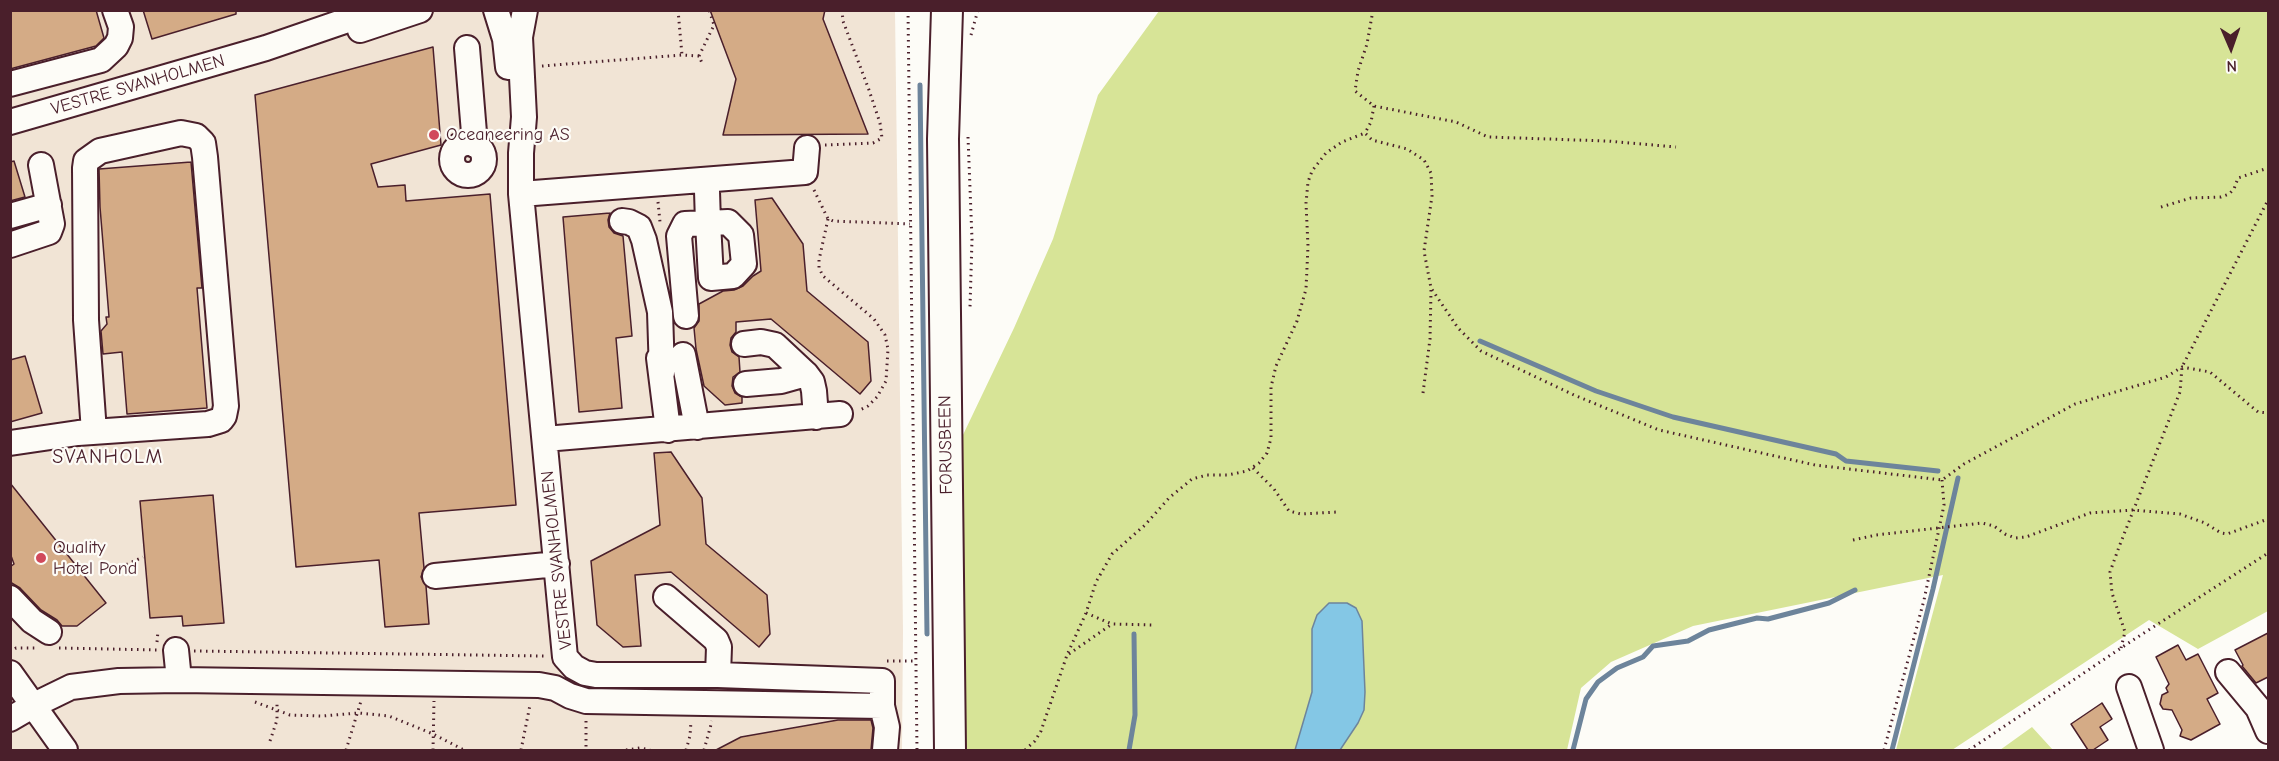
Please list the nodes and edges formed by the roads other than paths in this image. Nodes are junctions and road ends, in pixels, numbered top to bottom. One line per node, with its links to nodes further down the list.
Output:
1 (115, 10): 12 (street)
2 (377, 10): 10 (street, VESTRE SVANHOLMEN)
3 (420, 10): 10 (street, VESTRE SVANHOLMEN)
4 (496, 10): 16 (street, VESTRE SVANHOLMEN)
5 (502, 10): 6 (street)
6 (510, 10)
7 (525, 10): 16 (street, VESTRE SVANHOLMEN)
8 (936, 10): 14 (main road, FORUSBEEN)
9 (947, 10): 14 (main road, FORUSBEEN)
10 (266, 48): 13 (street, VESTRE SVANHOLMEN)
11 (467, 48): 16 (street)
12 (10, 84)
13 (10, 122)
14 (943, 139): 55 (main road, FORUSBEEN)
15 (807, 148): 18 (street)
16 (521, 153): 19 (street, VESTRE SVANHOLMEN)
17 (41, 165): 20 (street)
18 (706, 181): 19 (street); 24 (street)
19 (521, 194): 34 (street, VESTRE SVANHOLMEN)
20 (49, 205): 21 (street); 23 (street)
21 (10, 216)
22 (622, 221): 32 (street)
23 (10, 245)
24 (686, 316)
25 (744, 344): 27 (street)
26 (683, 355): 31 (street)
27 (806, 374): 28 (street); 30 (street)
28 (746, 384)
29 (840, 414): 30 (street)
30 (816, 417): 31 (street)
31 (697, 427): 32 (street)
32 (668, 430): 34 (street)
33 (94, 432): 33 (street); 35 (street)
34 (545, 439): 36 (street, VESTRE SVANHOLMEN)
35 (10, 443)
36 (557, 564): 37 (street); 42 (street, VESTRE SVANHOLMEN)
37 (435, 576)
38 (666, 597): 45 (street)
39 (10, 598): 40 (street)
40 (46, 643)
41 (176, 650): 46 (street)
42 (564, 662): 45 (street, VESTRE SVANHOLMEN); 48 (street)
43 (2228, 672): 52 (street)
44 (10, 673): 49 (street)
45 (718, 675): 50 (street, VESTRE SVANHOLMEN)
46 (178, 680): 48 (street); 49 (street)
47 (2129, 687): 56 (street)
48 (562, 691): 50 (street)
49 (34, 705): 51 (street); 53 (street)
50 (882, 706): 54 (street)
51 (10, 719)
52 (2268, 731)
53 (65, 750)
54 (885, 750)
55 (950, 750)
56 (2151, 750)

